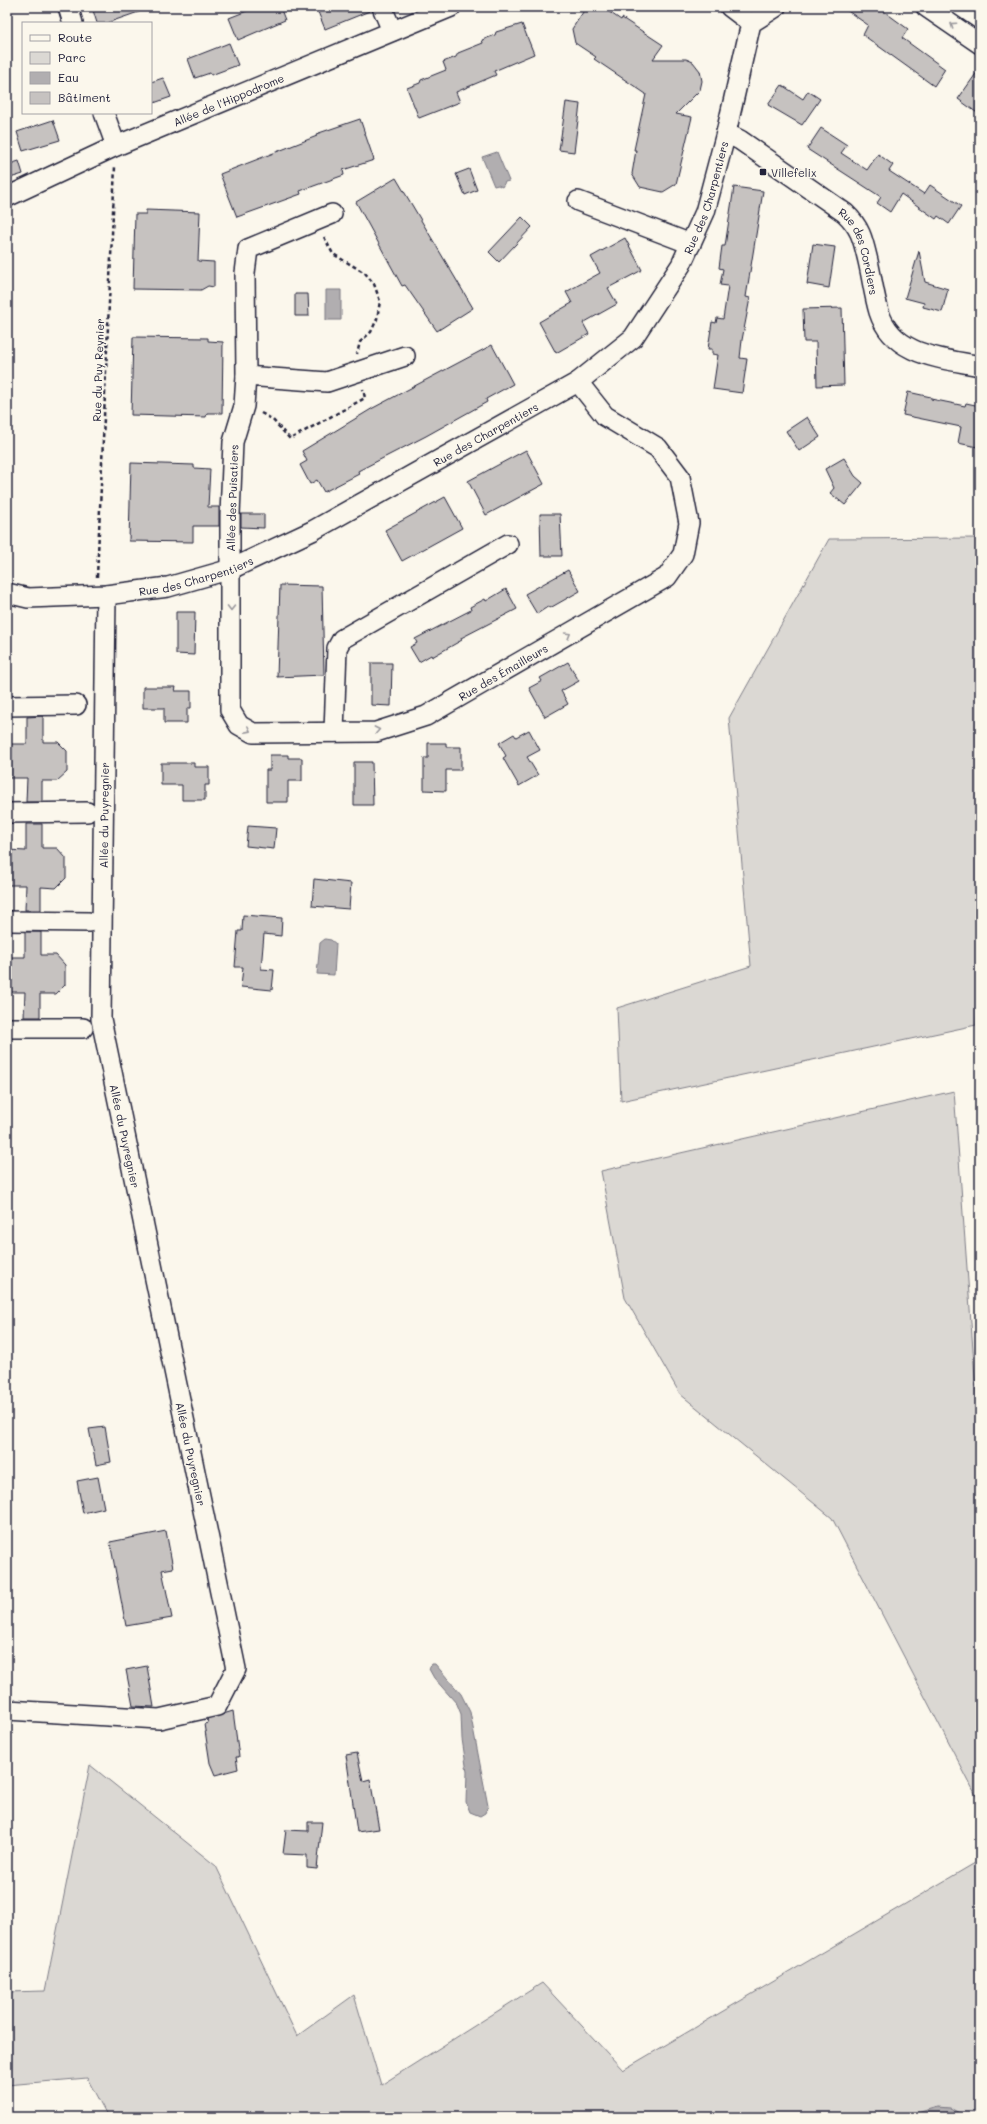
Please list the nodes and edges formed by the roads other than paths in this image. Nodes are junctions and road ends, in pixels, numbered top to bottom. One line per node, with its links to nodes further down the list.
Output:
1 (68, 7): 7 (street)
2 (382, 7): 9 (street)
3 (451, 7): 9 (street, Allée de l'Hippodrome)
4 (730, 7): 8 (street)
5 (776, 7): 8 (street)
6 (926, 7): 10 (street, one-way to 6)
7 (73, 22)
8 (751, 23): 12 (street, Rue des Charpentiers)
9 (392, 31): 13 (street, Allée de l'Hippodrome)
10 (980, 44)
11 (104, 114): 13 (street)
12 (726, 133): 17 (street, Rue des Charpentiers); 19 (street, Rue des Cordiers)
13 (116, 146): 14 (street, Allée de l'Hippodrome)
14 (7, 197)
15 (578, 200): 17 (street)
16 (324, 217): 20 (street, Allée des Puisatiers)
17 (691, 244): 21 (street, Rue des Charpentiers)
18 (405, 356): 20 (street)
19 (980, 366)
20 (246, 376): 23 (street, Allée des Puisatiers)
21 (578, 382): 23 (street, Rue des Charpentiers); 28 (street, Rue des Émailleurs, one-way to 21)
22 (508, 544): 28 (street)
23 (231, 569): 25 (street, Rue des Charpentiers); 28 (street, Rue des Émailleurs, one-way to 28)
24 (7, 593): 25 (street, Rue des Charpentiers)
25 (101, 595): 35 (street, Allée du Puyregnier)
26 (76, 705): 27 (street)
27 (7, 706)
28 (334, 732)
29 (87, 812): 30 (street)
30 (7, 813)
31 (7, 921): 32 (street)
32 (89, 922)
33 (7, 1028): 34 (street)
34 (83, 1028)
35 (7, 1710)

